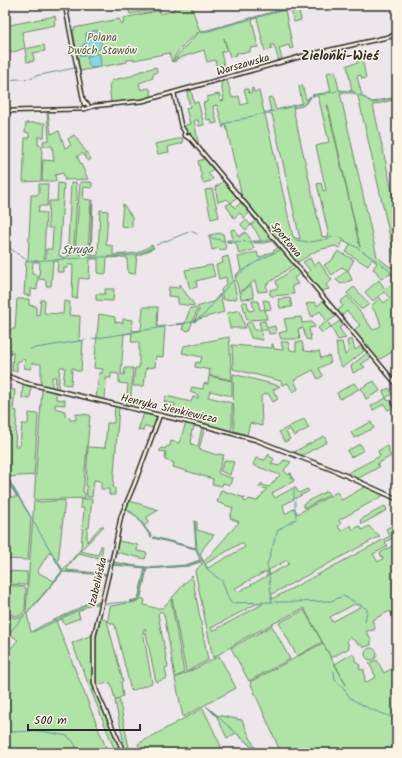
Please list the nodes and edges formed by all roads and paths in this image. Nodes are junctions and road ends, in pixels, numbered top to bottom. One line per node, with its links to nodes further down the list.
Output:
1 (65, 5): 4 (street)
2 (397, 35): 3 (street, Warszawska)
3 (174, 93): 4 (street, Warszawska); 7 (street, Sportowa)
4 (85, 106): 5 (street)
5 (5, 111)
6 (5, 375): 8 (street, Henryka Sienkiewicza)
7 (397, 384)
8 (160, 415): 9 (street, Henryka Sienkiewicza); 10 (street, Izabelińska)
9 (397, 499)
10 (124, 753)

